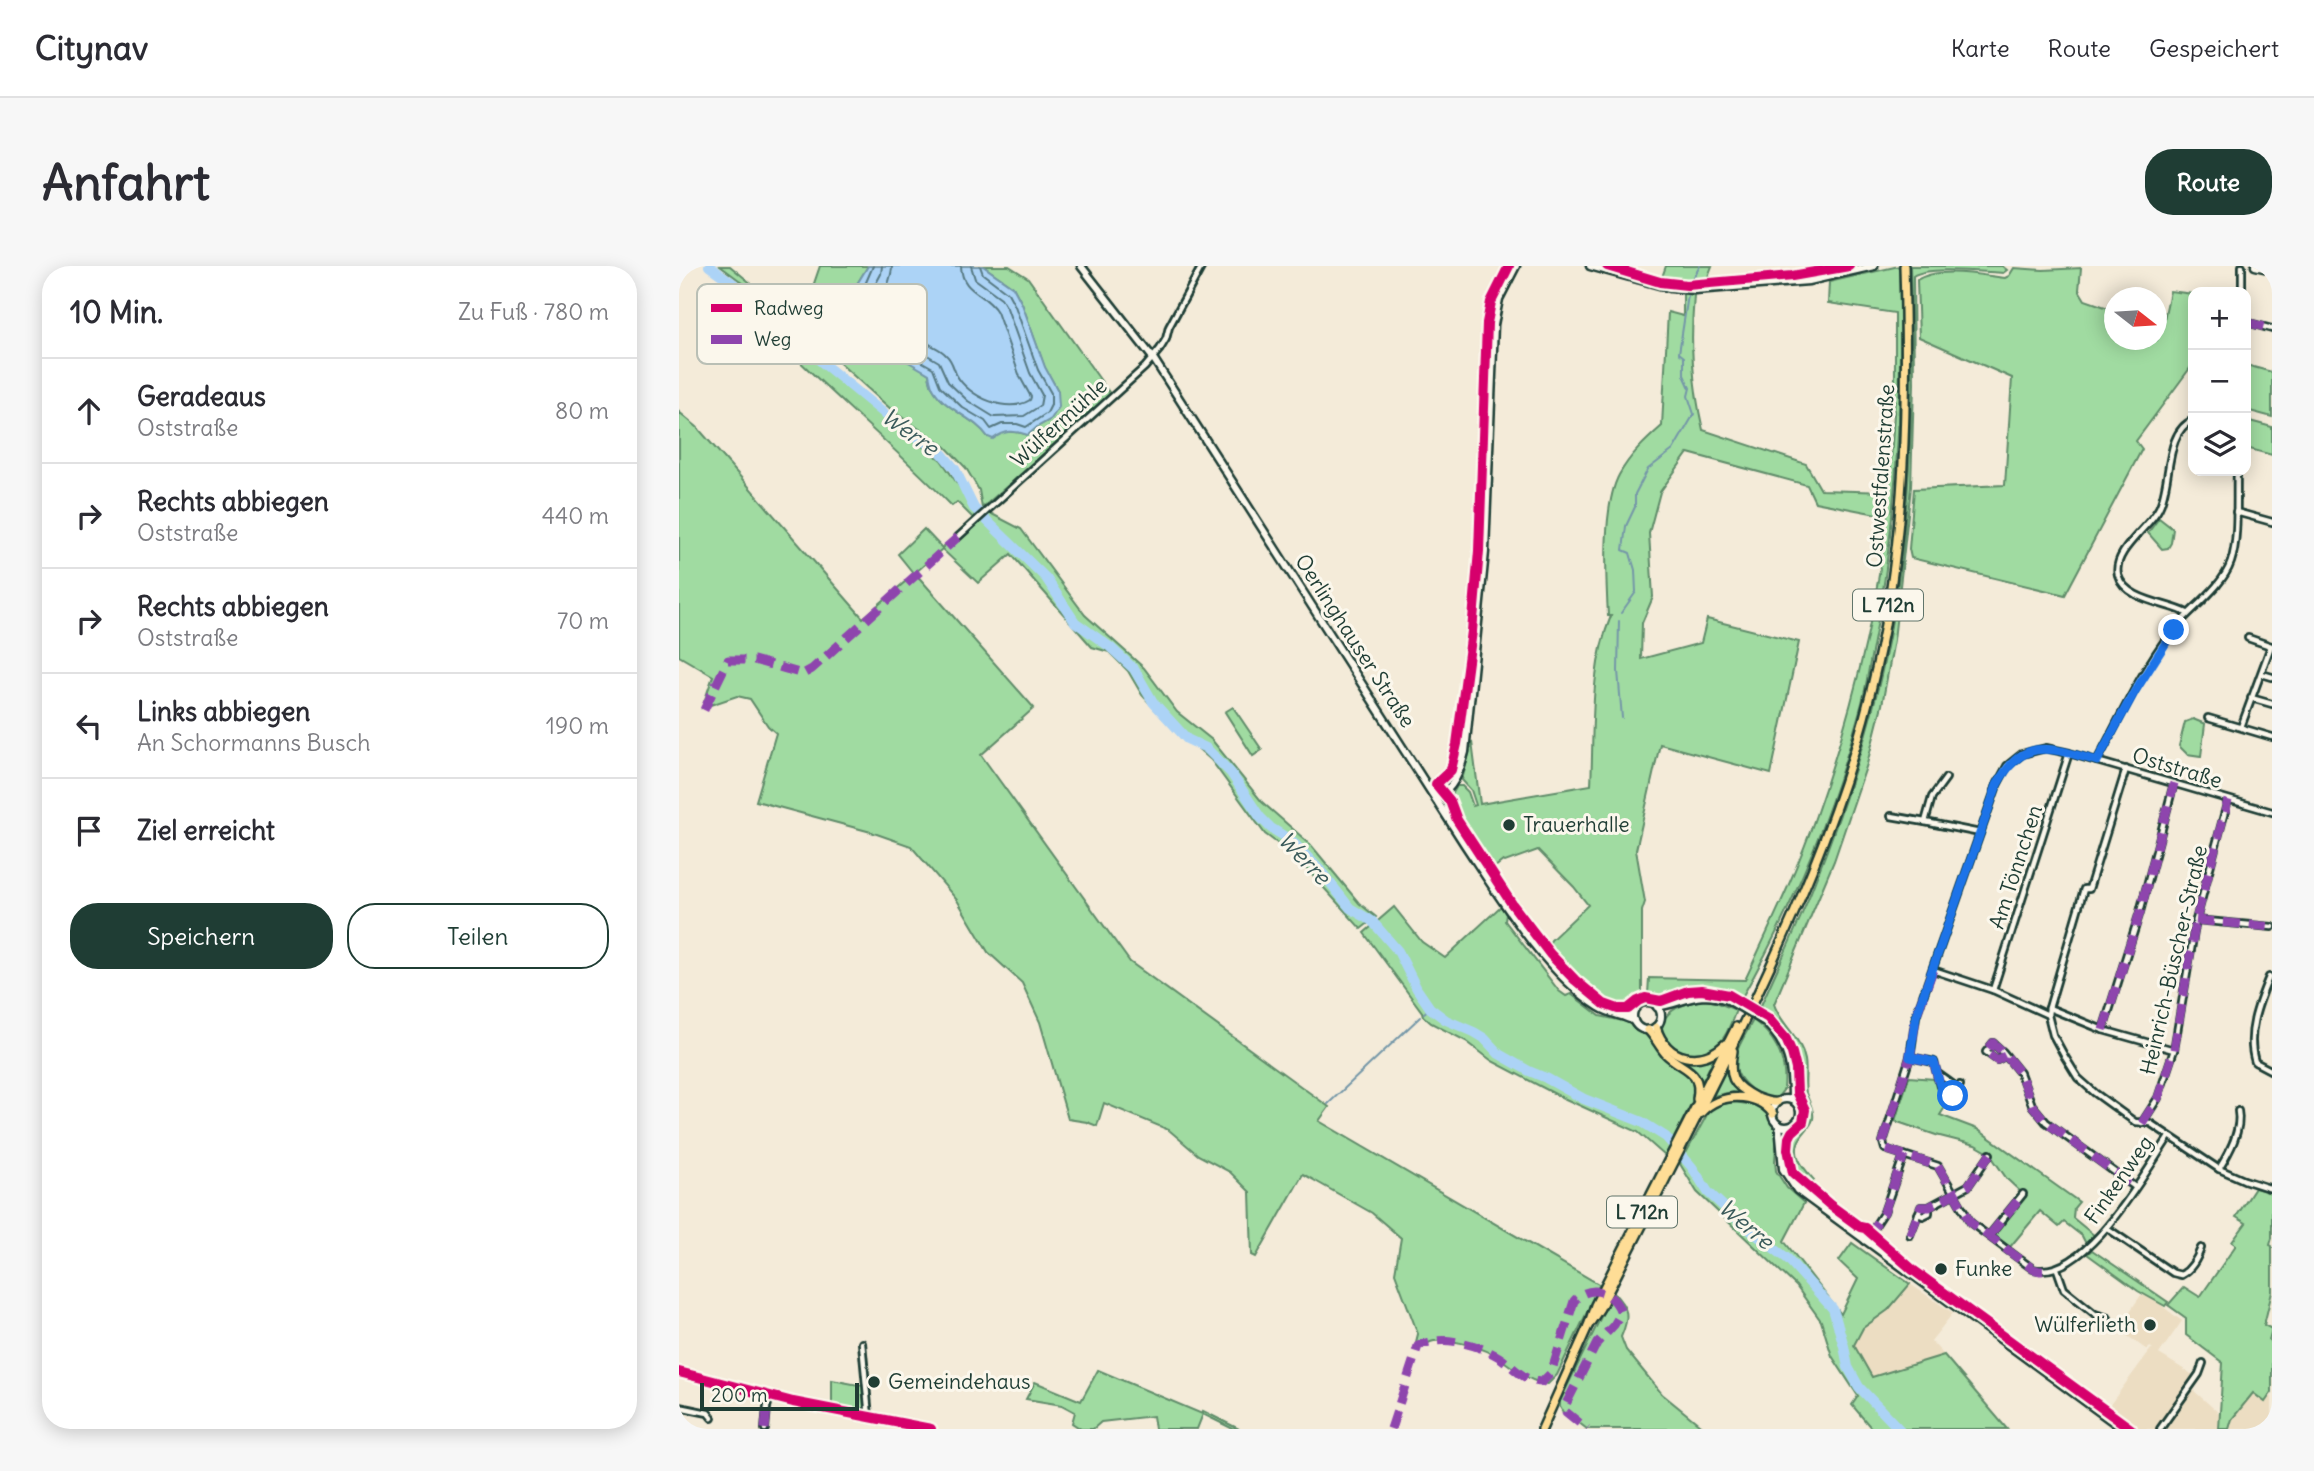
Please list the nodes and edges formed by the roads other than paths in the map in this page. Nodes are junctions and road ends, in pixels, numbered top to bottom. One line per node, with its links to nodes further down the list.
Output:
1 (1081, 266): 13 (main road, Oerlinghauser Straße)
2 (1202, 266): 13 (street)
3 (1516, 266): 34 (main road)
4 (1590, 266): 5 (main road)
5 (1874, 266)
6 (2242, 266): 10 (street)
7 (2255, 266): 9 (main road)
8 (1904, 269): 55 (main road, Ostwestfalenstraße / L 712n)
9 (2272, 271)
10 (2242, 287)
11 (2251, 323): 12 (street)
12 (2272, 329)
13 (1153, 358): 18 (street, Wülfermühle); 34 (main road, Oerlinghauser Straße)
14 (2188, 422): 19 (street)
15 (2237, 476): 16 (street)
16 (2236, 512): 17 (street); 19 (street)
17 (2272, 522)
18 (958, 537)
19 (2187, 613): 30 (street)
20 (2248, 638): 21 (street)
21 (2271, 646): 22 (street)
22 (2262, 674): 23 (street); 24 (street)
23 (2272, 677)
24 (2251, 698): 25 (street); 27 (street)
25 (2272, 704)
26 (2208, 718): 27 (street)
27 (2241, 727): 28 (street)
28 (2272, 737)
29 (2069, 753): 30 (street, Oststraße); 39 (street, Oststraße); 44 (street, Am Tönnchen)
30 (2097, 761): 31 (street, Oststraße)
31 (2126, 769): 33 (street, Oststraße); 47 (street)
32 (1946, 778): 38 (street)
33 (2174, 783): 35 (street, Oststraße); 54 (street)
34 (1436, 799): 50 (main road, Oerlinghauser Straße)
35 (2228, 800): 36 (street, Oststraße); 40 (street, Heinrich-Büscher-Straße)
36 (2272, 812)
37 (1891, 817): 38 (street)
38 (1925, 822): 39 (street)
39 (1980, 833): 42 (street, Oststraße)
40 (2196, 920): 41 (street); 56 (street, Heinrich-Büscher-Straße)
41 (2272, 927)
42 (1933, 970): 44 (street); 58 (street, Oststraße)
43 (2269, 977): 59 (street)
44 (1993, 990): 51 (street)
45 (1673, 1003): 46 (main road); 49 (main road); 61 (main road, bridge)
46 (1657, 1007): 48 (main road); 49 (main road)
47 (2049, 1008): 51 (street); 54 (street)
48 (1634, 1010): 50 (main road); 52 (main road)
49 (1661, 1014): 53 (main road)
50 (1619, 1015): 52 (main road, Oerlinghauser Straße)
51 (2048, 1015): 67 (street)
52 (1634, 1021): 53 (main road)
53 (1652, 1029): 55 (main road, L 712n); 66 (main road, L 712n)
54 (2103, 1030): 56 (street)
55 (1733, 1039): 63 (main road, L 712n); 66 (main road, Ostwestfalenstraße / L 712n)
56 (2174, 1050): 67 (street, Heinrich-Büscher-Straße)
57 (2005, 1056): 75 (street)
58 (1910, 1057): 60 (street); 73 (street, Oststraße)
59 (2272, 1071)
60 (1936, 1073): 60 (street)
61 (1791, 1084): 62 (main road); 63 (main road)
62 (1792, 1100): 63 (main road); 69 (main road)
63 (1780, 1101): 65 (main road)
64 (2238, 1111): 74 (street)
65 (1773, 1114): 66 (main road, L 712n); 68 (main road)
66 (1692, 1121): 95 (main road, Ostwestfalenstraße / L 712n)
67 (2142, 1123): 70 (street)
68 (1779, 1125): 69 (main road); 71 (main road)
69 (1789, 1127): 71 (main road)
70 (2169, 1137): 74 (street); 75 (street, Finkenweg)
71 (1782, 1142): 82 (main road)
72 (1990, 1154): 77 (street)
73 (1904, 1155): 77 (street); 82 (street)
74 (2219, 1168): 76 (street)
75 (2135, 1187): 79 (street, Finkenweg)
76 (2272, 1189)
77 (1954, 1193): 80 (street); 81 (street)
78 (2023, 1194): 81 (street)
79 (2106, 1228): 83 (street); 84 (street, Finkenweg)
80 (1910, 1235)
81 (1989, 1236): 84 (street)
82 (1865, 1241): 96 (main road)
83 (2201, 1248)
84 (2057, 1269): 85 (street)
85 (2108, 1318)
86 (862, 1343): 91 (street)
87 (2203, 1363): 97 (street)
88 (679, 1372): 89 (main road)
89 (770, 1397): 91 (main road); 93 (street)
90 (679, 1407): 92 (street)
91 (869, 1417): 94 (main road)
92 (712, 1418)
93 (765, 1429)
94 (931, 1429)
95 (1542, 1429)
96 (2123, 1429)
97 (2160, 1429)

